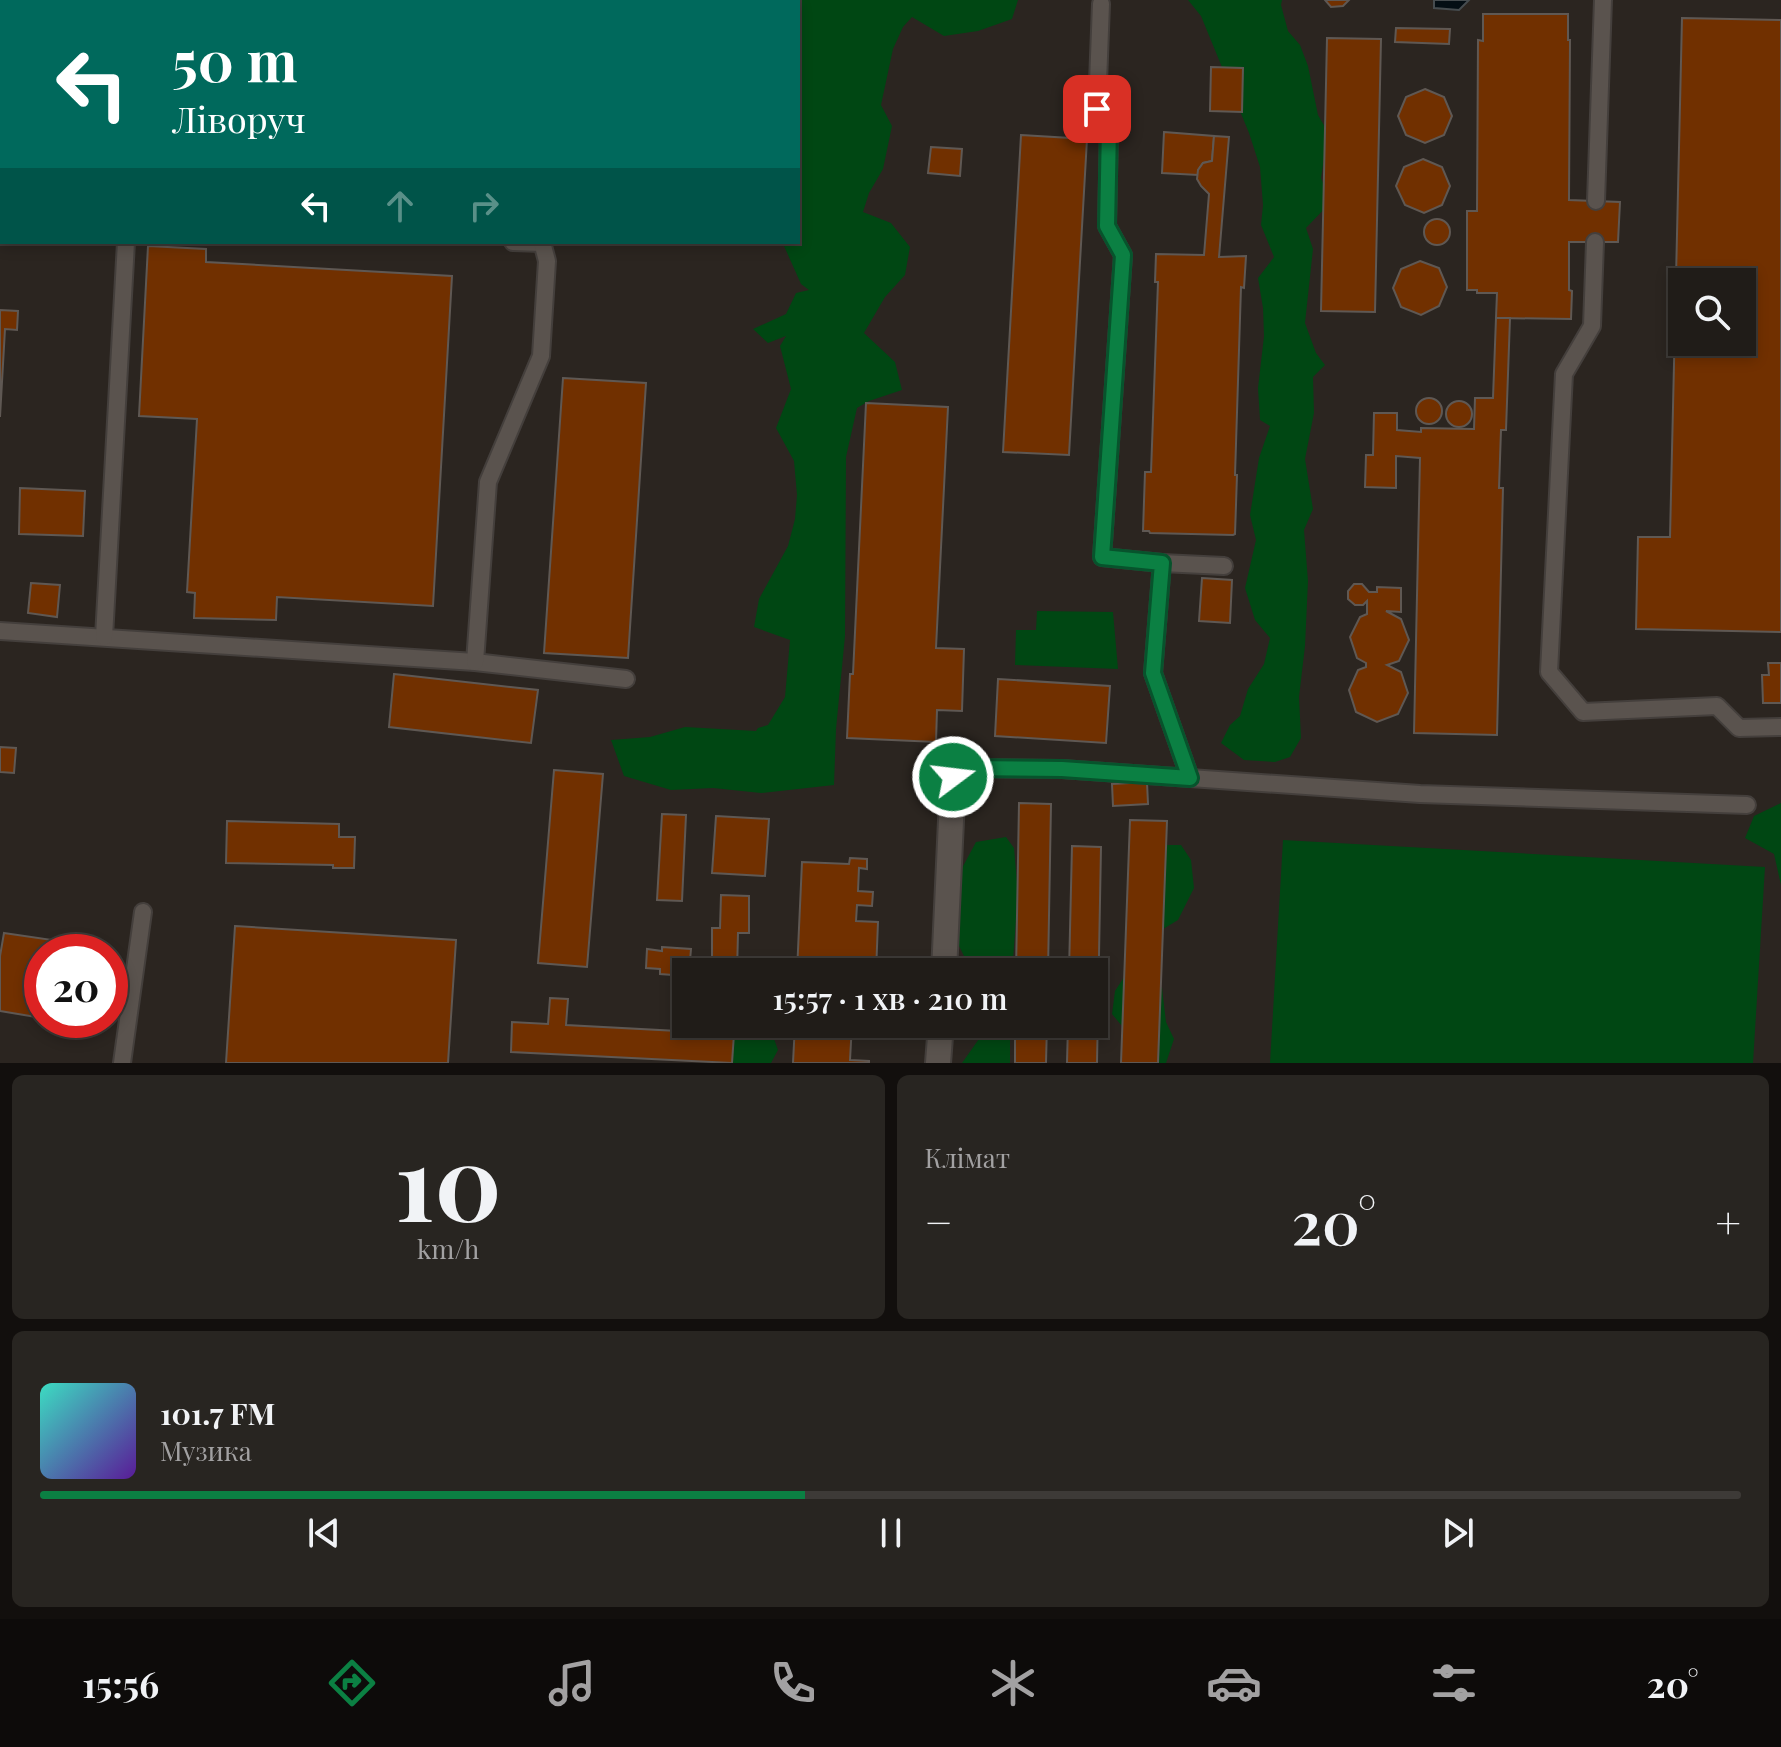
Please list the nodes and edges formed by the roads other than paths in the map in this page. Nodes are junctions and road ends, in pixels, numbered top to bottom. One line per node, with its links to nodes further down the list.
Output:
1 (1603, 0): 3 (lane)
2 (1101, 4): 7 (lane)
3 (1596, 201)
4 (1595, 242): 13 (lane)
5 (126, 244): 10 (lane)
6 (542, 244): 11 (lane)
7 (1162, 563): 8 (lane); 15 (lane)
8 (1224, 566)
9 (0, 631): 10 (lane)
10 (104, 637): 11 (lane)
11 (475, 662): 12 (lane)
12 (626, 679)
13 (1781, 727)
14 (953, 777): 15 (lane); 18 (street)
15 (1190, 778): 16 (lane)
16 (1747, 805)
17 (143, 912): 20 (lane)
18 (945, 958)
19 (940, 1038): 21 (street)
20 (122, 1063)
21 (938, 1063)

